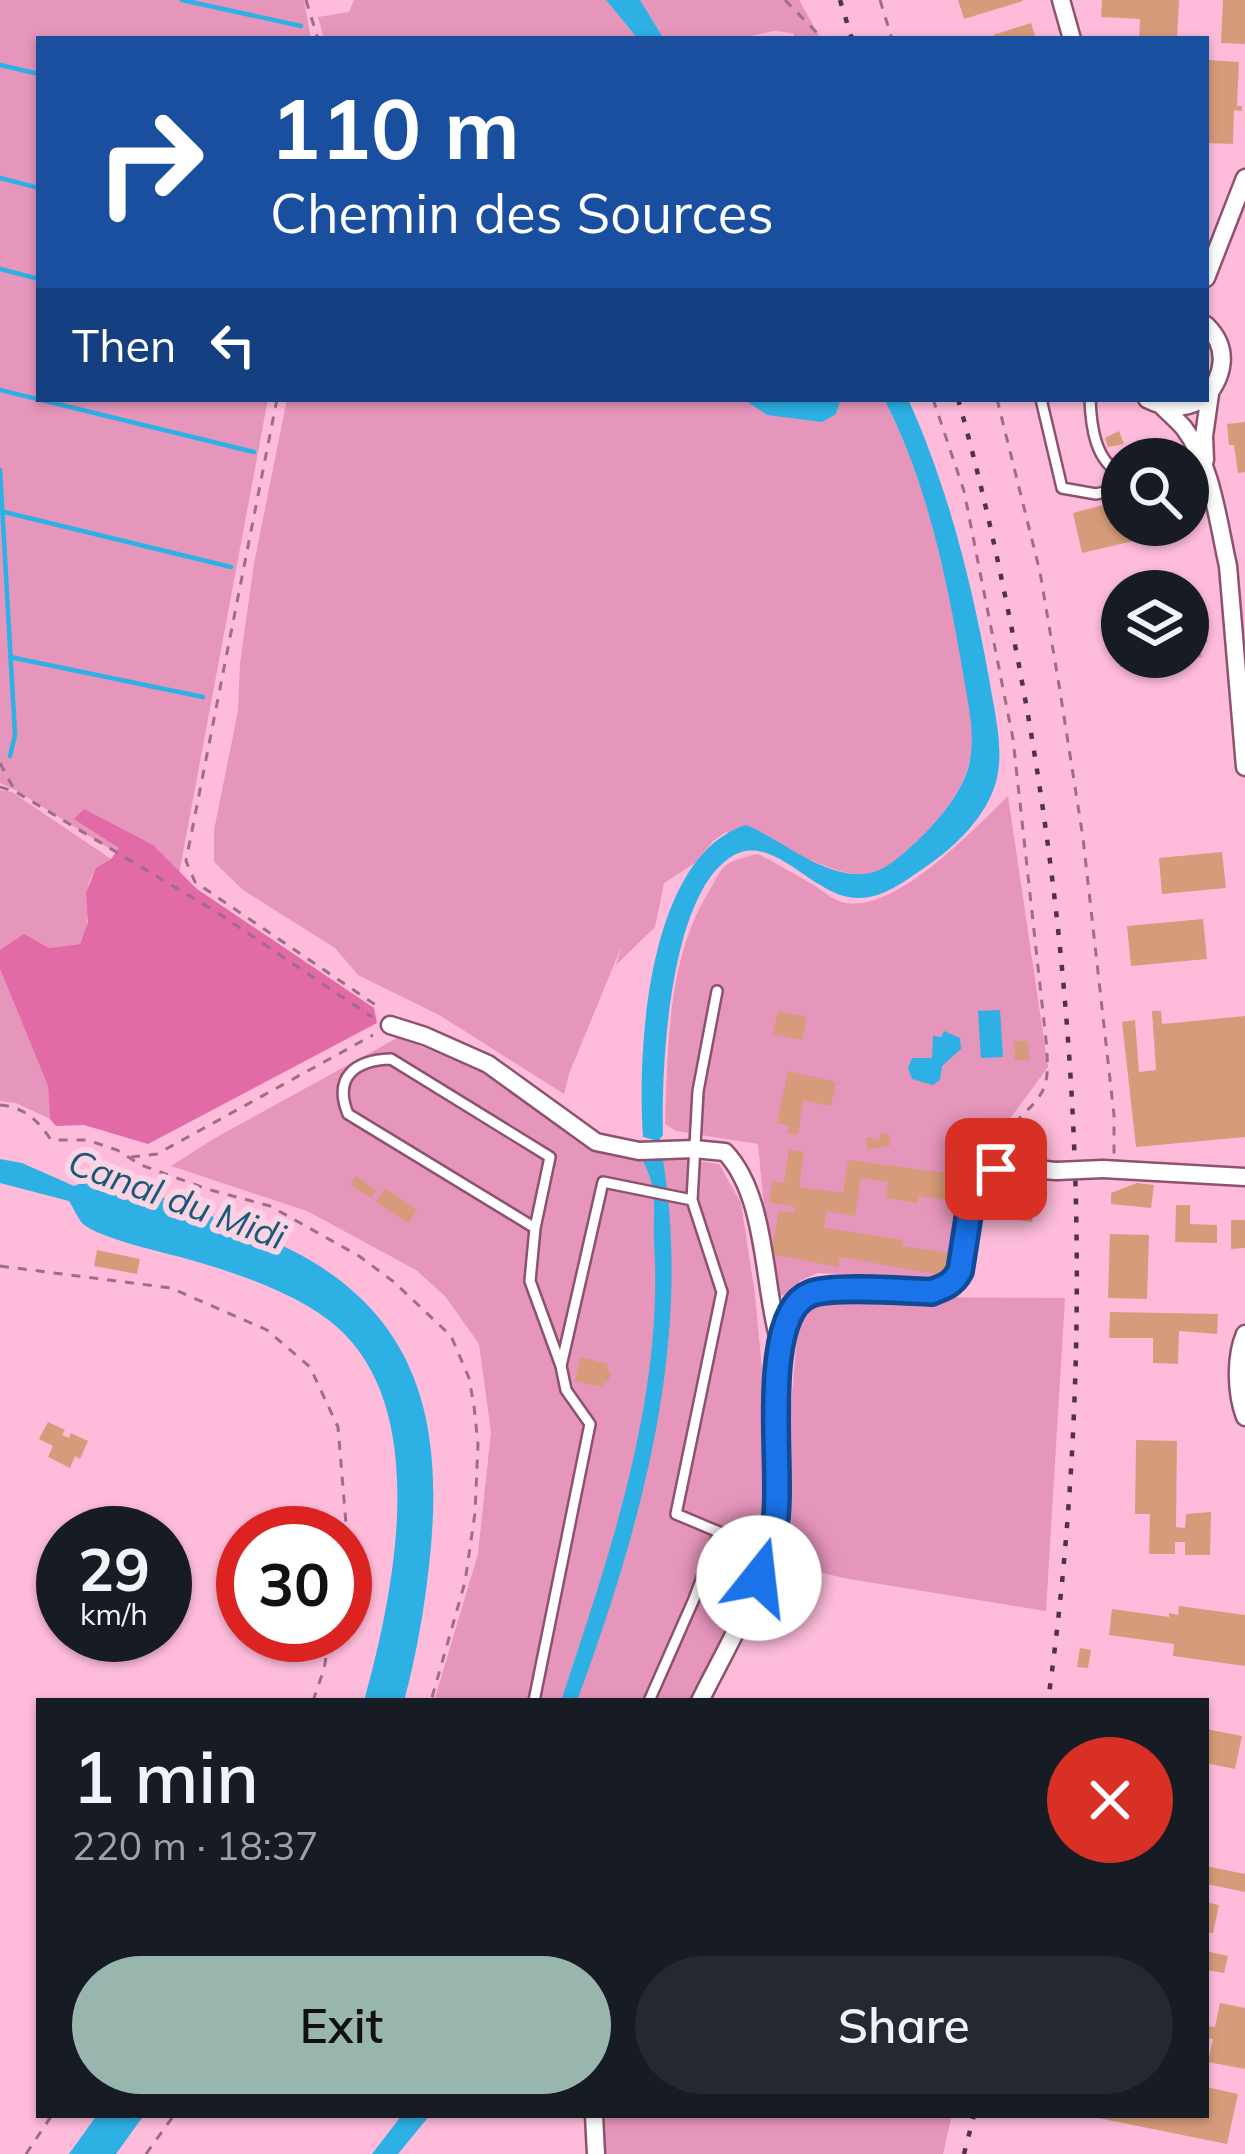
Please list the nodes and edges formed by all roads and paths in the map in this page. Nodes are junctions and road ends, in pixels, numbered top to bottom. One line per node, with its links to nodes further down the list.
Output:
1 (307, 0): 5 (path)
2 (785, 0): 6 (path)
3 (880, 0): 7 (path)
4 (1060, 0): 8 (street)
5 (317, 36)
6 (820, 36)
7 (891, 36)
8 (1071, 36)
9 (1245, 178): 10 (street)
10 (1209, 270)
11 (1209, 327): 12 (street)
12 (1209, 392)
13 (277, 402): 32 (path)
14 (934, 402): 37 (path)
15 (998, 402): 36 (path)
16 (1042, 402): 24 (lane)
17 (1090, 402): 23 (lane)
18 (1195, 402): 20 (street)
19 (1206, 402): 22 (street)
20 (1155, 403): 21 (street)
21 (1188, 438)
22 (1204, 438)
23 (1101, 452)
24 (1101, 493)
25 (1209, 496): 26 (street)
26 (1237, 565): 28 (street)
27 (0, 764): 30 (path)
28 (1245, 766)
29 (0, 787): 30 (path)
30 (16, 792): 32 (path)
31 (717, 992): 34 (lane)
32 (390, 1025): 34 (street); 35 (path)
33 (0, 1105): 35 (path)
34 (694, 1149): 39 (lane); 43 (street)
35 (130, 1157): 49 (path)
36 (1109, 1168): 37 (street, bridge); 38 (street)
37 (985, 1171): 43 (street)
38 (1245, 1177)
39 (686, 1198): 44 (lane); 51 (lane)
40 (535, 1228): 40 (lane); 44 (lane)
41 (0, 1266): 46 (path)
42 (1245, 1334): 45 (street)
43 (780, 1343): 52 (street)
44 (561, 1366): 50 (lane)
45 (1245, 1417)
46 (345, 1506)
47 (325, 1662): 48 (path)
48 (314, 1698)
49 (431, 1698)
50 (535, 1698)
51 (650, 1698)
52 (701, 1698)
53 (50, 2118): 56 (path)
54 (172, 2118): 57 (path)
55 (594, 2118): 58 (street)
56 (26, 2154)
57 (146, 2154)
58 (596, 2154)

